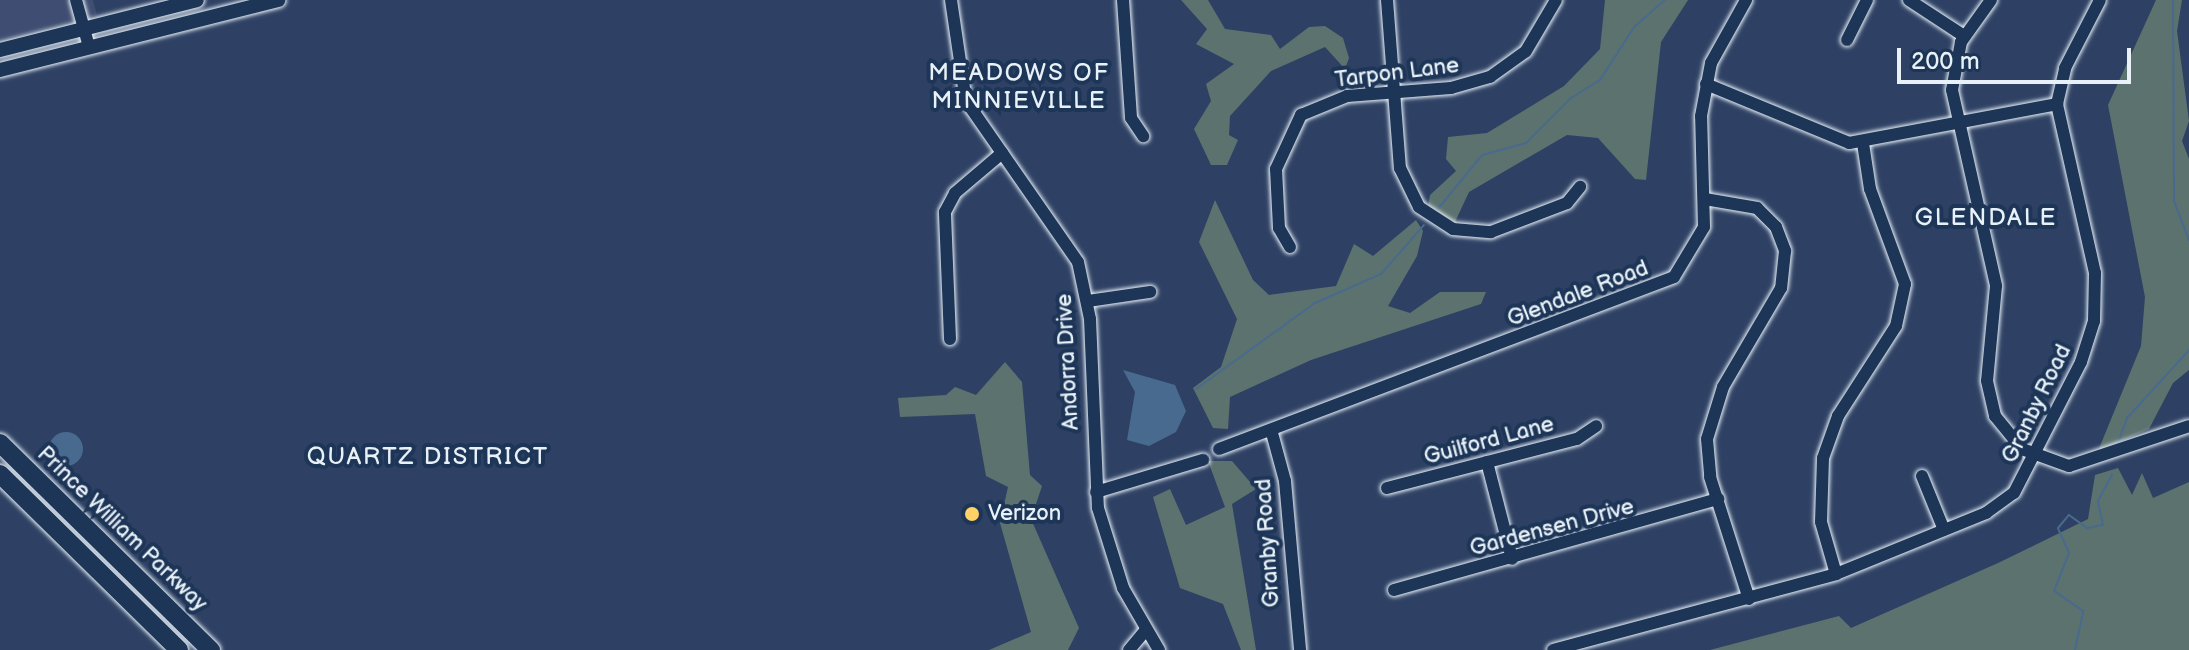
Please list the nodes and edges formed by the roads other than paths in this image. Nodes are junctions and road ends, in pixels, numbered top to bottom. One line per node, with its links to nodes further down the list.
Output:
1 (76, 0): 13 (street)
2 (197, 0): 13 (main road)
3 (278, 0): 16 (main road)
4 (951, 0): 25 (street, Andorra Drive)
5 (1123, 0): 23 (street)
6 (1387, 0): 20 (street)
7 (1556, 0): 20 (street, Tarpon Lane)
8 (1746, 0): 19 (street, Glendale Road)
9 (1867, 0): 15 (street)
10 (1909, 0): 14 (street)
11 (1991, 0): 14 (street)
12 (2100, 0): 21 (street, Granby Road)
13 (84, 29): 16 (street); 17 (main road)
14 (1964, 36): 22 (street)
15 (1847, 40)
16 (89, 47): 18 (main road)
17 (0, 50)
18 (0, 70)
19 (1706, 84): 24 (street); 27 (street, Glendale Road)
20 (1394, 92): 26 (street); 28 (street, Tarpon Lane)
21 (2057, 104): 22 (street); 37 (street, Granby Road)
22 (1959, 122): 24 (street); 37 (street)
23 (1143, 136)
24 (1863, 143): 47 (street)
25 (1002, 153): 30 (street, Andorra Drive); 31 (street)
26 (1580, 187)
27 (1705, 199): 34 (street, Glendale Road); 44 (street)
28 (1290, 247)
29 (1150, 292): 30 (street)
30 (1088, 301): 43 (street, Andorra Drive)
31 (950, 339)
32 (1596, 426): 39 (street, Guilford Lane)
33 (2189, 426): 37 (street)
34 (1272, 433): 36 (street, Glendale Road); 55 (street, Granby Road)
35 (0, 443): 52 (highway, Prince William Parkway)
36 (1219, 449)
37 (2036, 457): 45 (street, Granby Road)
38 (1203, 460): 43 (street)
39 (1487, 462): 42 (street, Guilford Lane); 46 (street)
40 (0, 474): 51 (highway, Prince William Parkway)
41 (1922, 476): 45 (street)
42 (1387, 488)
43 (1096, 492): 50 (street, Andorra Drive)
44 (1718, 499): 46 (street, Gardensen Drive); 49 (street)
45 (1944, 530): 47 (street, Granby Road)
46 (1512, 559): 48 (street, Gardensen Drive)
47 (1836, 574): 49 (street, Granby Road)
48 (1394, 590)
49 (1749, 599): 56 (street, Granby Road)
50 (1146, 630): 53 (street); 54 (street, Andorra Drive)
51 (179, 650)
52 (211, 650)
53 (1129, 650)
54 (1159, 650)
55 (1300, 650)
56 (1553, 650)

